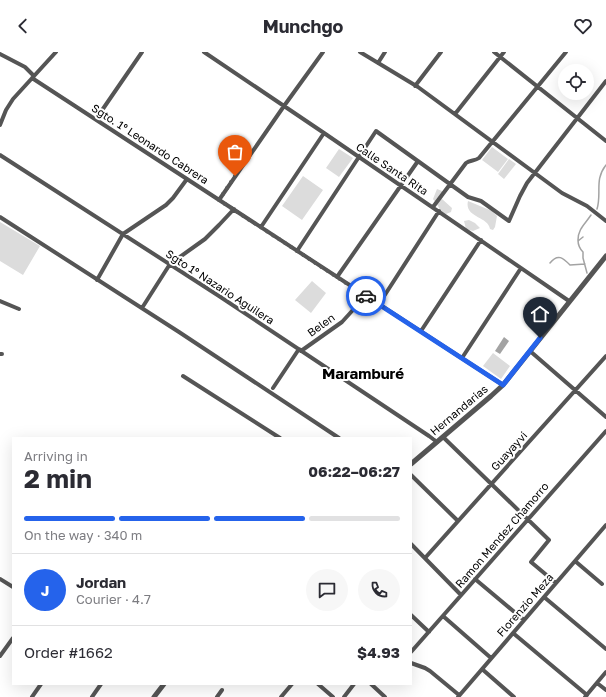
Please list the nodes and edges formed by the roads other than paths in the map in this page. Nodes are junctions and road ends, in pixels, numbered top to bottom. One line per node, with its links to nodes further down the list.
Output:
1 (49, 52): 11 (street)
2 (142, 52): 22 (street)
3 (204, 52): 19 (street, Calle Santa Rita)
4 (323, 52): 19 (street)
5 (360, 52): 14 (street)
6 (385, 52): 14 (street)
7 (441, 52): 17 (street)
8 (494, 52): 13 (street)
9 (504, 52): 13 (street)
10 (566, 52): 18 (street)
11 (55, 53): 15 (street)
12 (0, 54): 15 (street, Sgto. 1º Leonardo Cabrera)
13 (500, 57): 18 (street); 20 (street)
14 (378, 63): 17 (street)
15 (33, 77): 22 (street, Sgto. 1º Leonardo Cabrera); 23 (street)
16 (606, 82): 21 (street)
17 (415, 86): 20 (street)
18 (537, 86): 21 (street); 26 (street)
19 (284, 106): 24 (street, Calle Santa Rita); 34 (street)
20 (455, 114): 26 (street)
21 (577, 118): 25 (street); 30 (street)
22 (96, 119): 31 (street, Sgto. 1º Leonardo Cabrera)
23 (0, 125)
24 (324, 133): 28 (street, Calle Santa Rita); 40 (street)
25 (606, 141)
26 (492, 142): 30 (street); 32 (street)
27 (0, 155): 41 (street, Sgto 1º Nazario Aguilera)
28 (359, 157): 29 (street); 33 (street, Calle Santa Rita); 43 (street)
29 (418, 161): 32 (street); 33 (street)
30 (535, 173): 32 (street); 39 (street)
31 (187, 178): 34 (street, Sgto. 1º Leonardo Cabrera); 41 (street)
32 (450, 184): 35 (street)
33 (400, 186): 35 (street, Calle Santa Rita); 47 (street)
34 (219, 200): 36 (street, Sgto. 1º Leonardo Cabrera)
35 (433, 207): 37 (street, Calle Santa Rita)
36 (234, 209): 40 (street, Sgto. 1º Leonardo Cabrera); 45 (street)
37 (439, 211): 42 (street, Calle Santa Rita); 52 (street)
38 (0, 217): 48 (street)
39 (606, 221)
40 (261, 227): 43 (street, Sgto. 1º Leonardo Cabrera)
41 (123, 234): 45 (street, Sgto 1º Nazario Aguilera); 48 (street)
42 (481, 240): 46 (street, Calle Santa Rita); 55 (street)
43 (297, 251): 47 (street, Sgto. 1º Leonardo Cabrera)
44 (606, 256): 50 (street, Hernandarias)
45 (170, 264): 53 (street); 56 (street, Sgto 1º Nazario Aguilera)
46 (521, 268): 50 (street, Calle Santa Rita); 59 (street)
47 (338, 277): 49 (street, Sgto. 1º Leonardo Cabrera)
48 (97, 280): 53 (street)
49 (363, 294): 52 (street, Sgto. 1º Leonardo Cabrera); 56 (street, Belen)
50 (569, 301): 57 (street, Hernandarias)
51 (0, 302): 54 (street)
52 (379, 304): 55 (street, Sgto. 1º Leonardo Cabrera)
53 (142, 308): 67 (street)
54 (19, 309)
55 (421, 331): 59 (street, Sgto. 1º Leonardo Cabrera)
56 (300, 350): 62 (street); 69 (street, Sgto 1º Nazario Aguilera)
57 (530, 351): 61 (street, Hernandarias); 63 (street)
58 (606, 356): 63 (street, Guayayvi)
59 (462, 358): 61 (street, Sgto. 1º Leonardo Cabrera)
60 (183, 376): 66 (street)
61 (503, 385): 68 (street, Hernandarias)
62 (273, 388)
63 (576, 390): 64 (street); 72 (street, Guayayvi)
64 (606, 417)
65 (606, 431): 73 (street, Ramon Mendez Chamorro)
66 (278, 437)
67 (337, 437)
68 (443, 437): 69 (street, Hernandarias); 72 (street)
69 (437, 442): 70 (street, Hernandarias)
70 (412, 463)
71 (412, 476): 74 (street)
72 (491, 484): 73 (street); 74 (street, Guayayvi)
73 (528, 520): 80 (street, Ramon Mendez Chamorro); 81 (street)
74 (458, 521): 77 (street, Guayayvi)
75 (606, 525): 78 (street, Florenzio Meza)
76 (412, 545): 77 (street)
77 (425, 558): 84 (street)
78 (574, 561): 81 (street, Florenzio Meza); 82 (street)
79 (0, 579): 83 (street)
80 (475, 579): 84 (street, Ramon Mendez Chamorro); 88 (street)
81 (556, 583): 85 (street, Florenzio Meza)
82 (602, 584)
83 (12, 586)
84 (461, 595): 87 (street, Ramon Mendez Chamorro)
85 (544, 597): 88 (street, Florenzio Meza); 92 (street)
86 (412, 616): 89 (street)
87 (443, 616): 89 (street, Ramon Mendez Chamorro); 95 (street)
88 (524, 620): 90 (street, Florenzio Meza)
89 (429, 632): 93 (street, Ramon Mendez Chamorro)
90 (513, 633): 95 (street, Florenzio Meza); 110 (street)
91 (12, 639): 94 (street)
92 (606, 649)
93 (412, 651)
94 (0, 656)
95 (491, 658): 97 (street, Florenzio Meza)
96 (412, 662): 109 (street)
97 (482, 669): 109 (street, Florenzio Meza); 119 (street)
98 (606, 672): 99 (street)
99 (597, 683): 108 (street); 110 (street)
100 (40, 685): 111 (street)
101 (100, 685): 112 (street)
102 (163, 685): 113 (street)
103 (291, 685): 115 (street)
104 (319, 685): 116 (street)
105 (353, 685): 117 (street)
106 (372, 685): 118 (street)
107 (222, 690): 114 (street)
108 (606, 690)
109 (458, 696)
110 (586, 696)
111 (32, 697)
112 (92, 697)
113 (154, 697)
114 (217, 697)
115 (281, 697)
116 (333, 697)
117 (344, 697)
118 (385, 697)
119 (514, 697)

